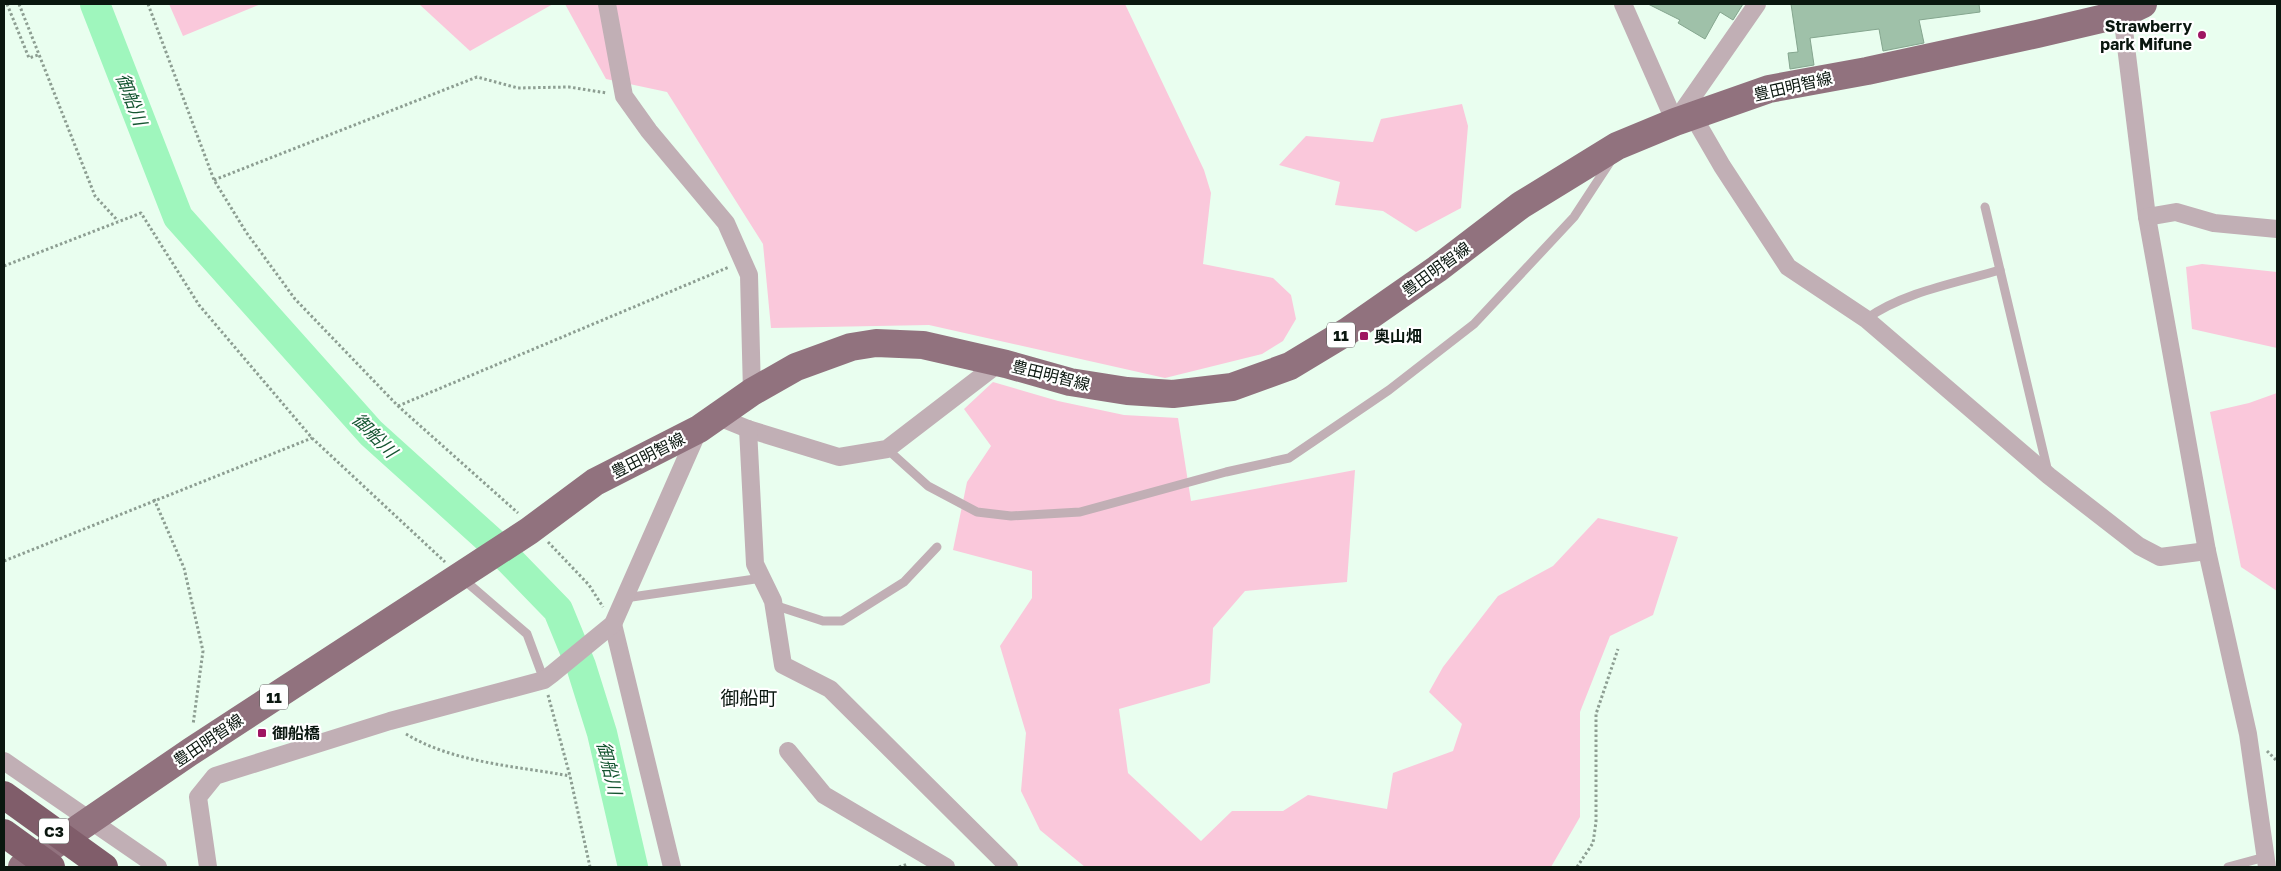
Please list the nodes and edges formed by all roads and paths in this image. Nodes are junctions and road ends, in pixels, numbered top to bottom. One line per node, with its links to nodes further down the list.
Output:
1 (7, 4): 8 (path)
2 (19, 4): 8 (path)
3 (148, 4): 12 (path)
4 (607, 4): 9 (street)
5 (1622, 4): 10 (street)
6 (1757, 4): 10 (street)
7 (2133, 9): 10 (main road, 豊田明智線 / 11); 14 (street)
8 (38, 55): 15 (path)
9 (624, 96): 12 (path); 17 (street)
10 (1684, 119): 11 (main road, 豊田明智線 / 11); 20 (street)
11 (1618, 146): 21 (main road, 豊田明智線 / 11); 27 (lane)
12 (214, 180): 23 (path)
13 (1985, 207): 19 (lane)
14 (2147, 217): 16 (street); 32 (street)
15 (118, 220): 18 (path); 26 (path)
16 (2277, 229)
17 (743, 261): 22 (street); 23 (path)
18 (4, 266)
19 (2000, 270): 20 (lane); 28 (lane)
20 (1866, 319): 28 (street)
21 (998, 363): 22 (main road, 豊田明智線 / 11); 27 (street)
22 (752, 392): 24 (main road, 豊田明智線 / 11)
23 (398, 406): 30 (path)
24 (708, 423): 25 (street); 30 (main road, 豊田明智線 / 11); 36 (street)
25 (748, 429): 27 (street); 35 (street)
26 (312, 438): 29 (path); 34 (path)
27 (887, 449)
28 (2048, 476): 32 (street)
29 (154, 499): 33 (path); 43 (path)
30 (531, 528): 34 (main road, 豊田明智線 / 11); 38 (path)
31 (937, 547): 37 (lane)
32 (2207, 551): 49 (street)
33 (4, 561)
34 (459, 576): 40 (lane); 43 (main road, 豊田明智線 / 11)
35 (762, 578): 36 (lane); 37 (street)
36 (624, 598): 38 (street)
37 (774, 605): 58 (street)
38 (613, 624): 40 (street); 56 (street)
39 (1618, 649): 59 (path)
40 (548, 677): 41 (street); 45 (path)
41 (390, 721): 45 (path); 54 (street)
42 (788, 751): 57 (street)
43 (190, 752): 47 (main road, 豊田明智線 / 11)
44 (4, 762): 47 (street)
45 (570, 776): 55 (path)
46 (4, 795): 52 (highway, C3, bridge)
47 (90, 822): 50 (main road, 豊田明智線 / 11); 53 (street)
48 (4, 833): 51 (highway, C3, bridge)
49 (2266, 862): 60 (lane)
50 (22, 867)
51 (51, 867)
52 (104, 867)
53 (158, 867)
54 (208, 867)
55 (590, 867)
56 (672, 867)
57 (946, 867)
58 (1009, 867)
59 (1577, 867)
60 (2228, 867)

